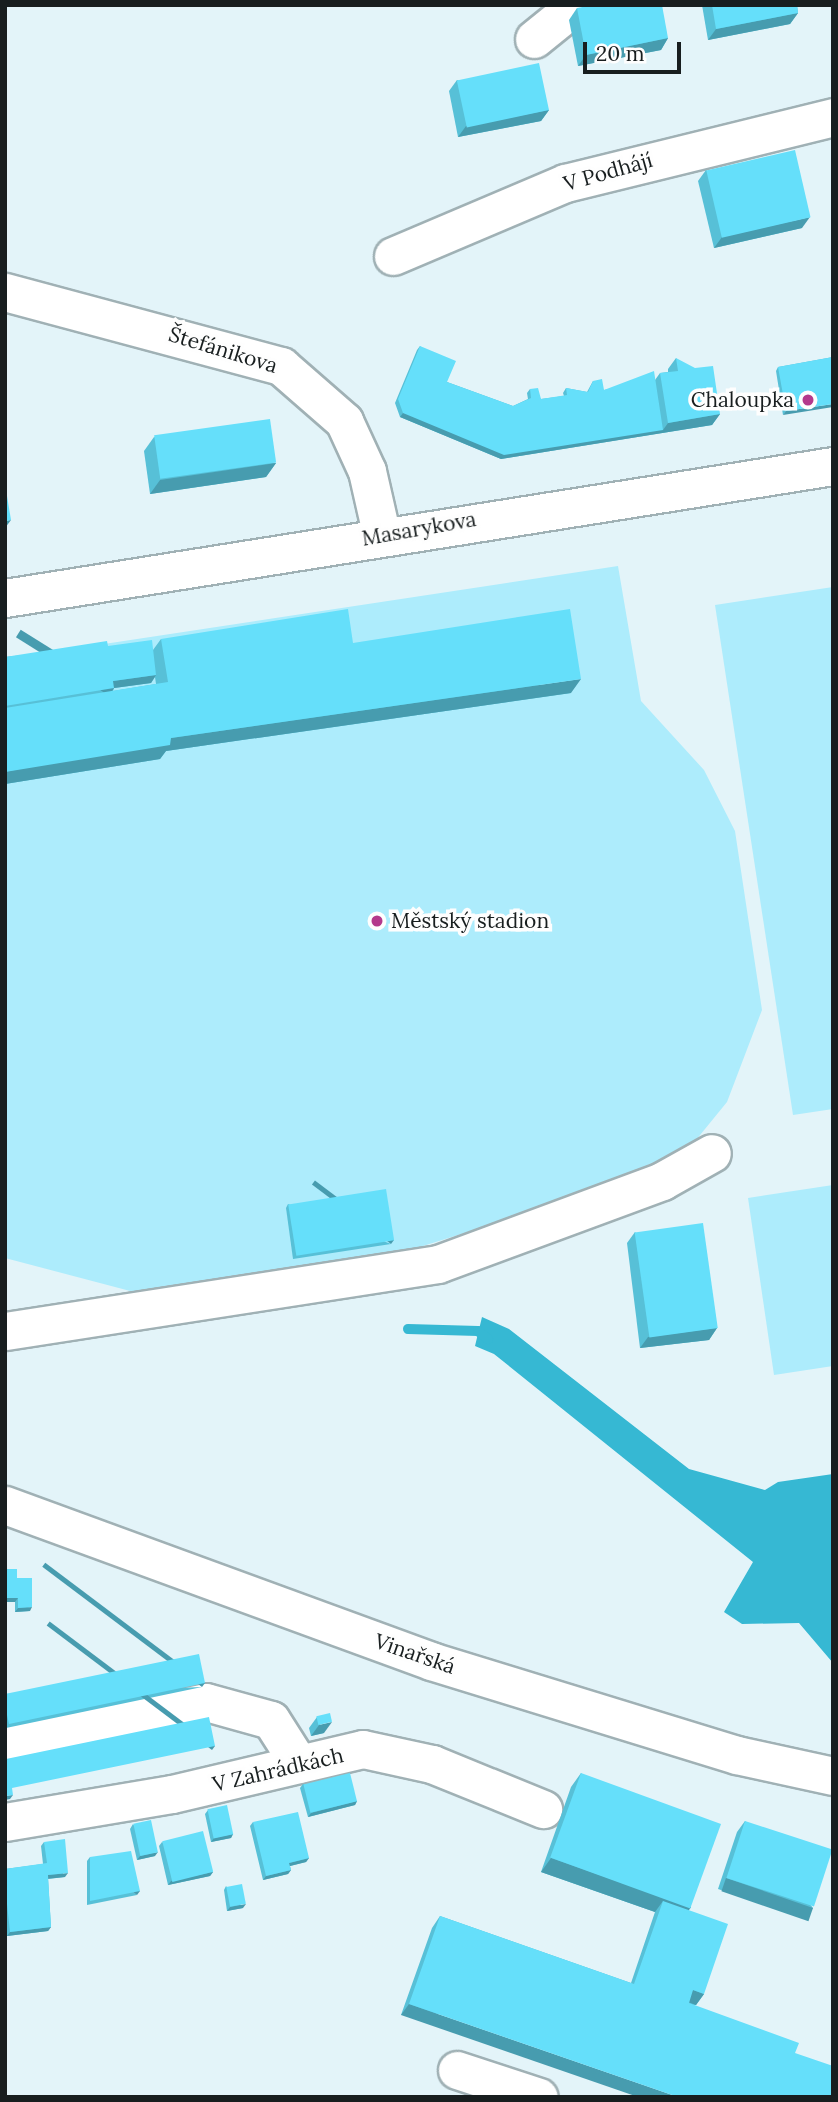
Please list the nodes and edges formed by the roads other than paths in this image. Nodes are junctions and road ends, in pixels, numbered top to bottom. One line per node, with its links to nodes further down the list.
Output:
1 (576, 5): 2 (street)
2 (534, 39)
3 (833, 117): 4 (street, V Podhájí)
4 (393, 256)
5 (5, 292): 7 (street, Štefánikova)
6 (833, 466): 7 (street, Masarykova)
7 (382, 537): 8 (street, Masarykova)
8 (5, 598)
9 (712, 1153): 10 (street)
10 (5, 1331)
11 (5, 1506): 14 (street, Vinařská)
12 (5, 1744): 13 (street)
13 (299, 1764): 15 (street, V Zahrádkách); 16 (street, V Zahrádkách)
14 (833, 1776)
15 (543, 1809)
16 (5, 1822)
17 (457, 2070): 18 (street)
18 (539, 2097)

